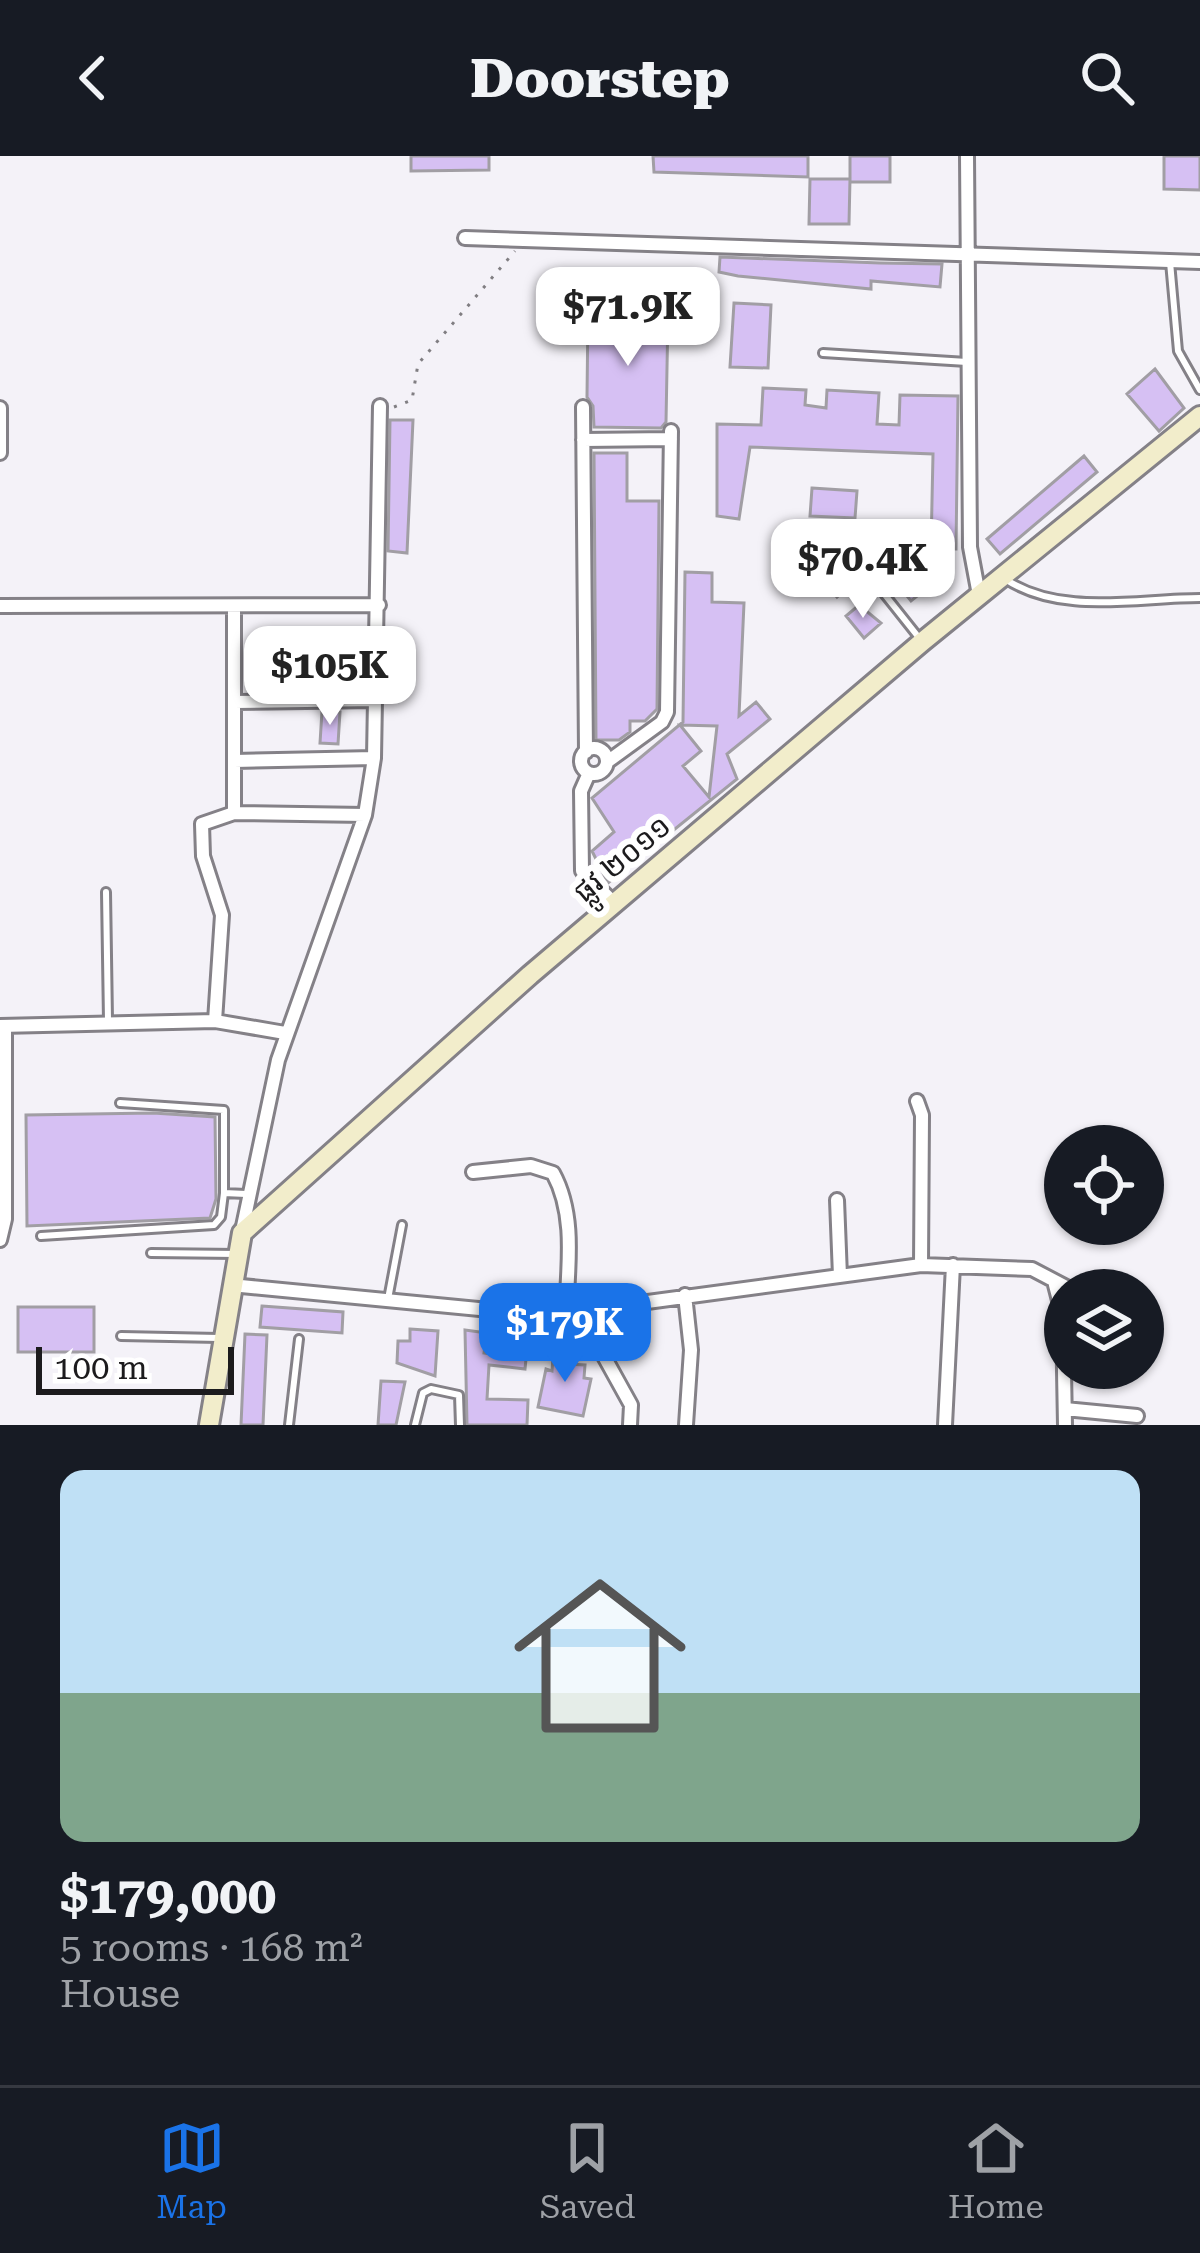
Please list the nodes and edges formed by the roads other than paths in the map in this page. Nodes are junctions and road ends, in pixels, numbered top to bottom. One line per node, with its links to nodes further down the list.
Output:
1 (968, 156): 3 (street)
2 (465, 238): 3 (street)
3 (968, 254): 4 (street); 7 (street)
4 (1170, 262): 5 (street); 8 (lane)
5 (1200, 262)
6 (824, 353): 7 (lane)
7 (967, 362): 17 (street)
8 (1200, 390)
9 (583, 407): 13 (street)
10 (0, 408): 14 (street)
11 (381, 408): 19 (street)
12 (1200, 416): 16 (main road, ផ្លូវ ២០១១)
13 (583, 440): 25 (street); 28 (street)
14 (0, 453)
15 (836, 532): 22 (lane)
16 (1005, 579): 17 (main road, ផ្លូវ ២០១១); 18 (lane)
17 (979, 595): 22 (main road, ផ្លូវ ២០១១)
18 (1200, 598)
19 (379, 605): 21 (street); 23 (street)
20 (0, 606): 21 (street)
21 (234, 606): 24 (street)
22 (922, 642): 33 (main road, ផ្លូវ ២០១១)
23 (375, 700): 24 (street); 26 (street)
24 (234, 702): 27 (street)
25 (586, 752): 28 (street); 29 (street)
26 (374, 758): 27 (street); 31 (street)
27 (234, 760): 30 (street)
28 (607, 762): 29 (street)
29 (589, 773): 33 (street)
30 (234, 813): 31 (street); 34 (street)
31 (365, 815): 37 (street)
32 (106, 892): 35 (lane)
33 (615, 904): 45 (main road, ផ្លូវ ២០១១)
34 (215, 1021): 35 (street); 37 (street)
35 (107, 1024): 36 (street)
36 (2, 1026): 47 (street)
37 (285, 1034): 42 (street)
38 (917, 1101): 50 (street)
39 (120, 1103): 41 (lane)
40 (473, 1172): 58 (street)
41 (224, 1192): 42 (lane); 46 (lane)
42 (246, 1194): 45 (street)
43 (837, 1200): 52 (street)
44 (402, 1226): 56 (lane)
45 (242, 1233): 49 (main road)
46 (41, 1236)
47 (0, 1240)
48 (151, 1253): 49 (lane)
49 (237, 1255): 54 (main road)
50 (921, 1265): 51 (street); 52 (street)
51 (952, 1265): 53 (street); 71 (street)
52 (840, 1276): 55 (street)
53 (1044, 1278)
54 (232, 1285): 56 (street); 60 (main road)
55 (685, 1295): 57 (street); 70 (street)
56 (387, 1301): 58 (street)
57 (593, 1308): 58 (street); 69 (street)
58 (566, 1312)
59 (121, 1336): 60 (lane)
60 (223, 1339): 65 (main road)
61 (299, 1339): 66 (lane)
62 (1065, 1389): 63 (street)
63 (1065, 1409): 64 (street); 72 (street)
64 (1137, 1416)
65 (209, 1425)
66 (289, 1425)
67 (415, 1425): 68 (lane)
68 (460, 1425)
69 (630, 1425)
70 (686, 1425)
71 (945, 1425)
72 (1065, 1425)

